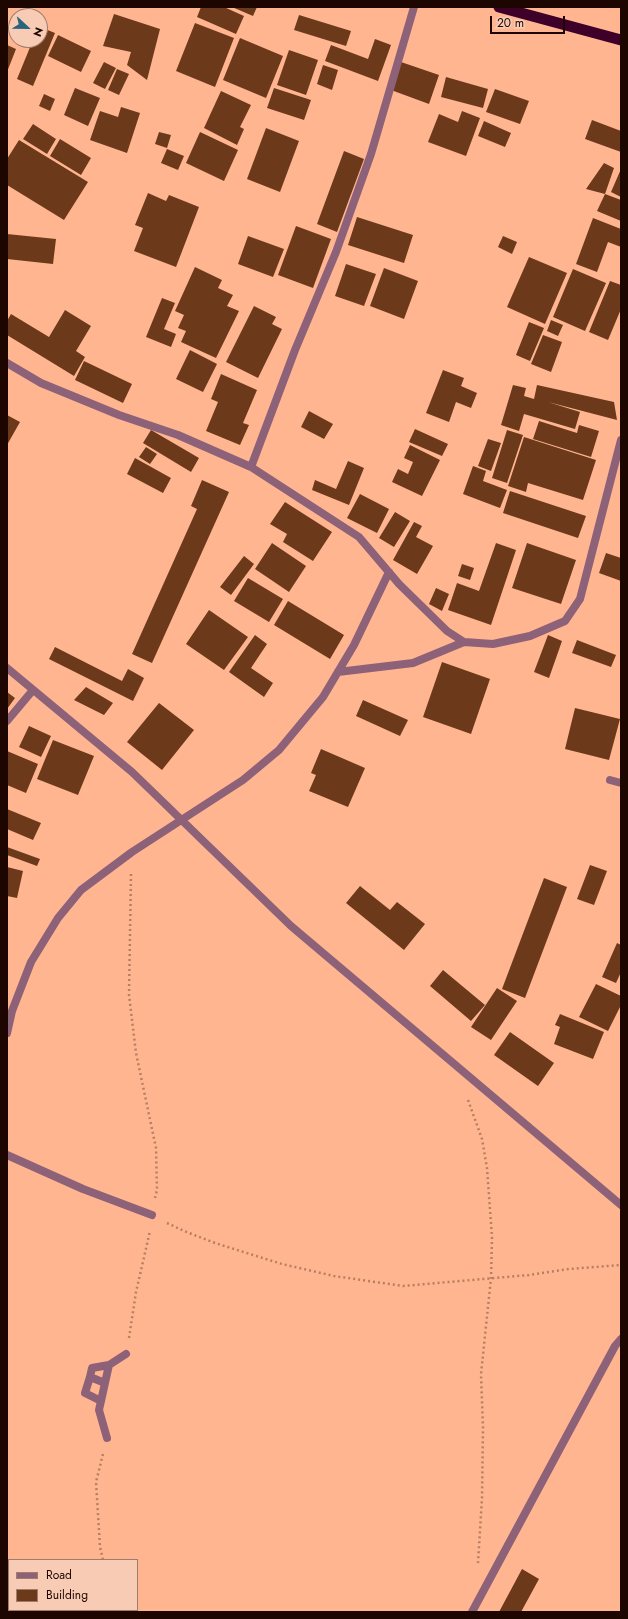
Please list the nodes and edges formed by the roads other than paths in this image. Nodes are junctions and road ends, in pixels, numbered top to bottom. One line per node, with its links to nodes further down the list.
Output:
1 (414, 7): 6 (street)
2 (499, 7): 3 (highway)
3 (621, 40)
4 (7, 363): 6 (street)
5 (621, 440): 8 (street)
6 (251, 467): 7 (street)
7 (389, 572): 8 (street); 10 (street)
8 (464, 642): 10 (street)
9 (7, 668): 11 (street)
10 (338, 672): 15 (street)
11 (33, 690): 12 (street); 15 (street)
12 (7, 721)
13 (610, 780): 14 (street)
14 (621, 783)
15 (182, 820): 16 (street); 18 (street)
16 (7, 1033)
17 (7, 1155): 19 (street)
18 (621, 1205)
19 (152, 1215)
20 (621, 1339): 27 (street)
21 (126, 1354): 22 (street)
22 (108, 1365): 23 (street); 24 (street)
23 (90, 1377): 24 (street); 25 (street)
24 (104, 1383): 25 (street)
25 (101, 1401): 26 (street)
26 (107, 1438)
27 (472, 1612)

